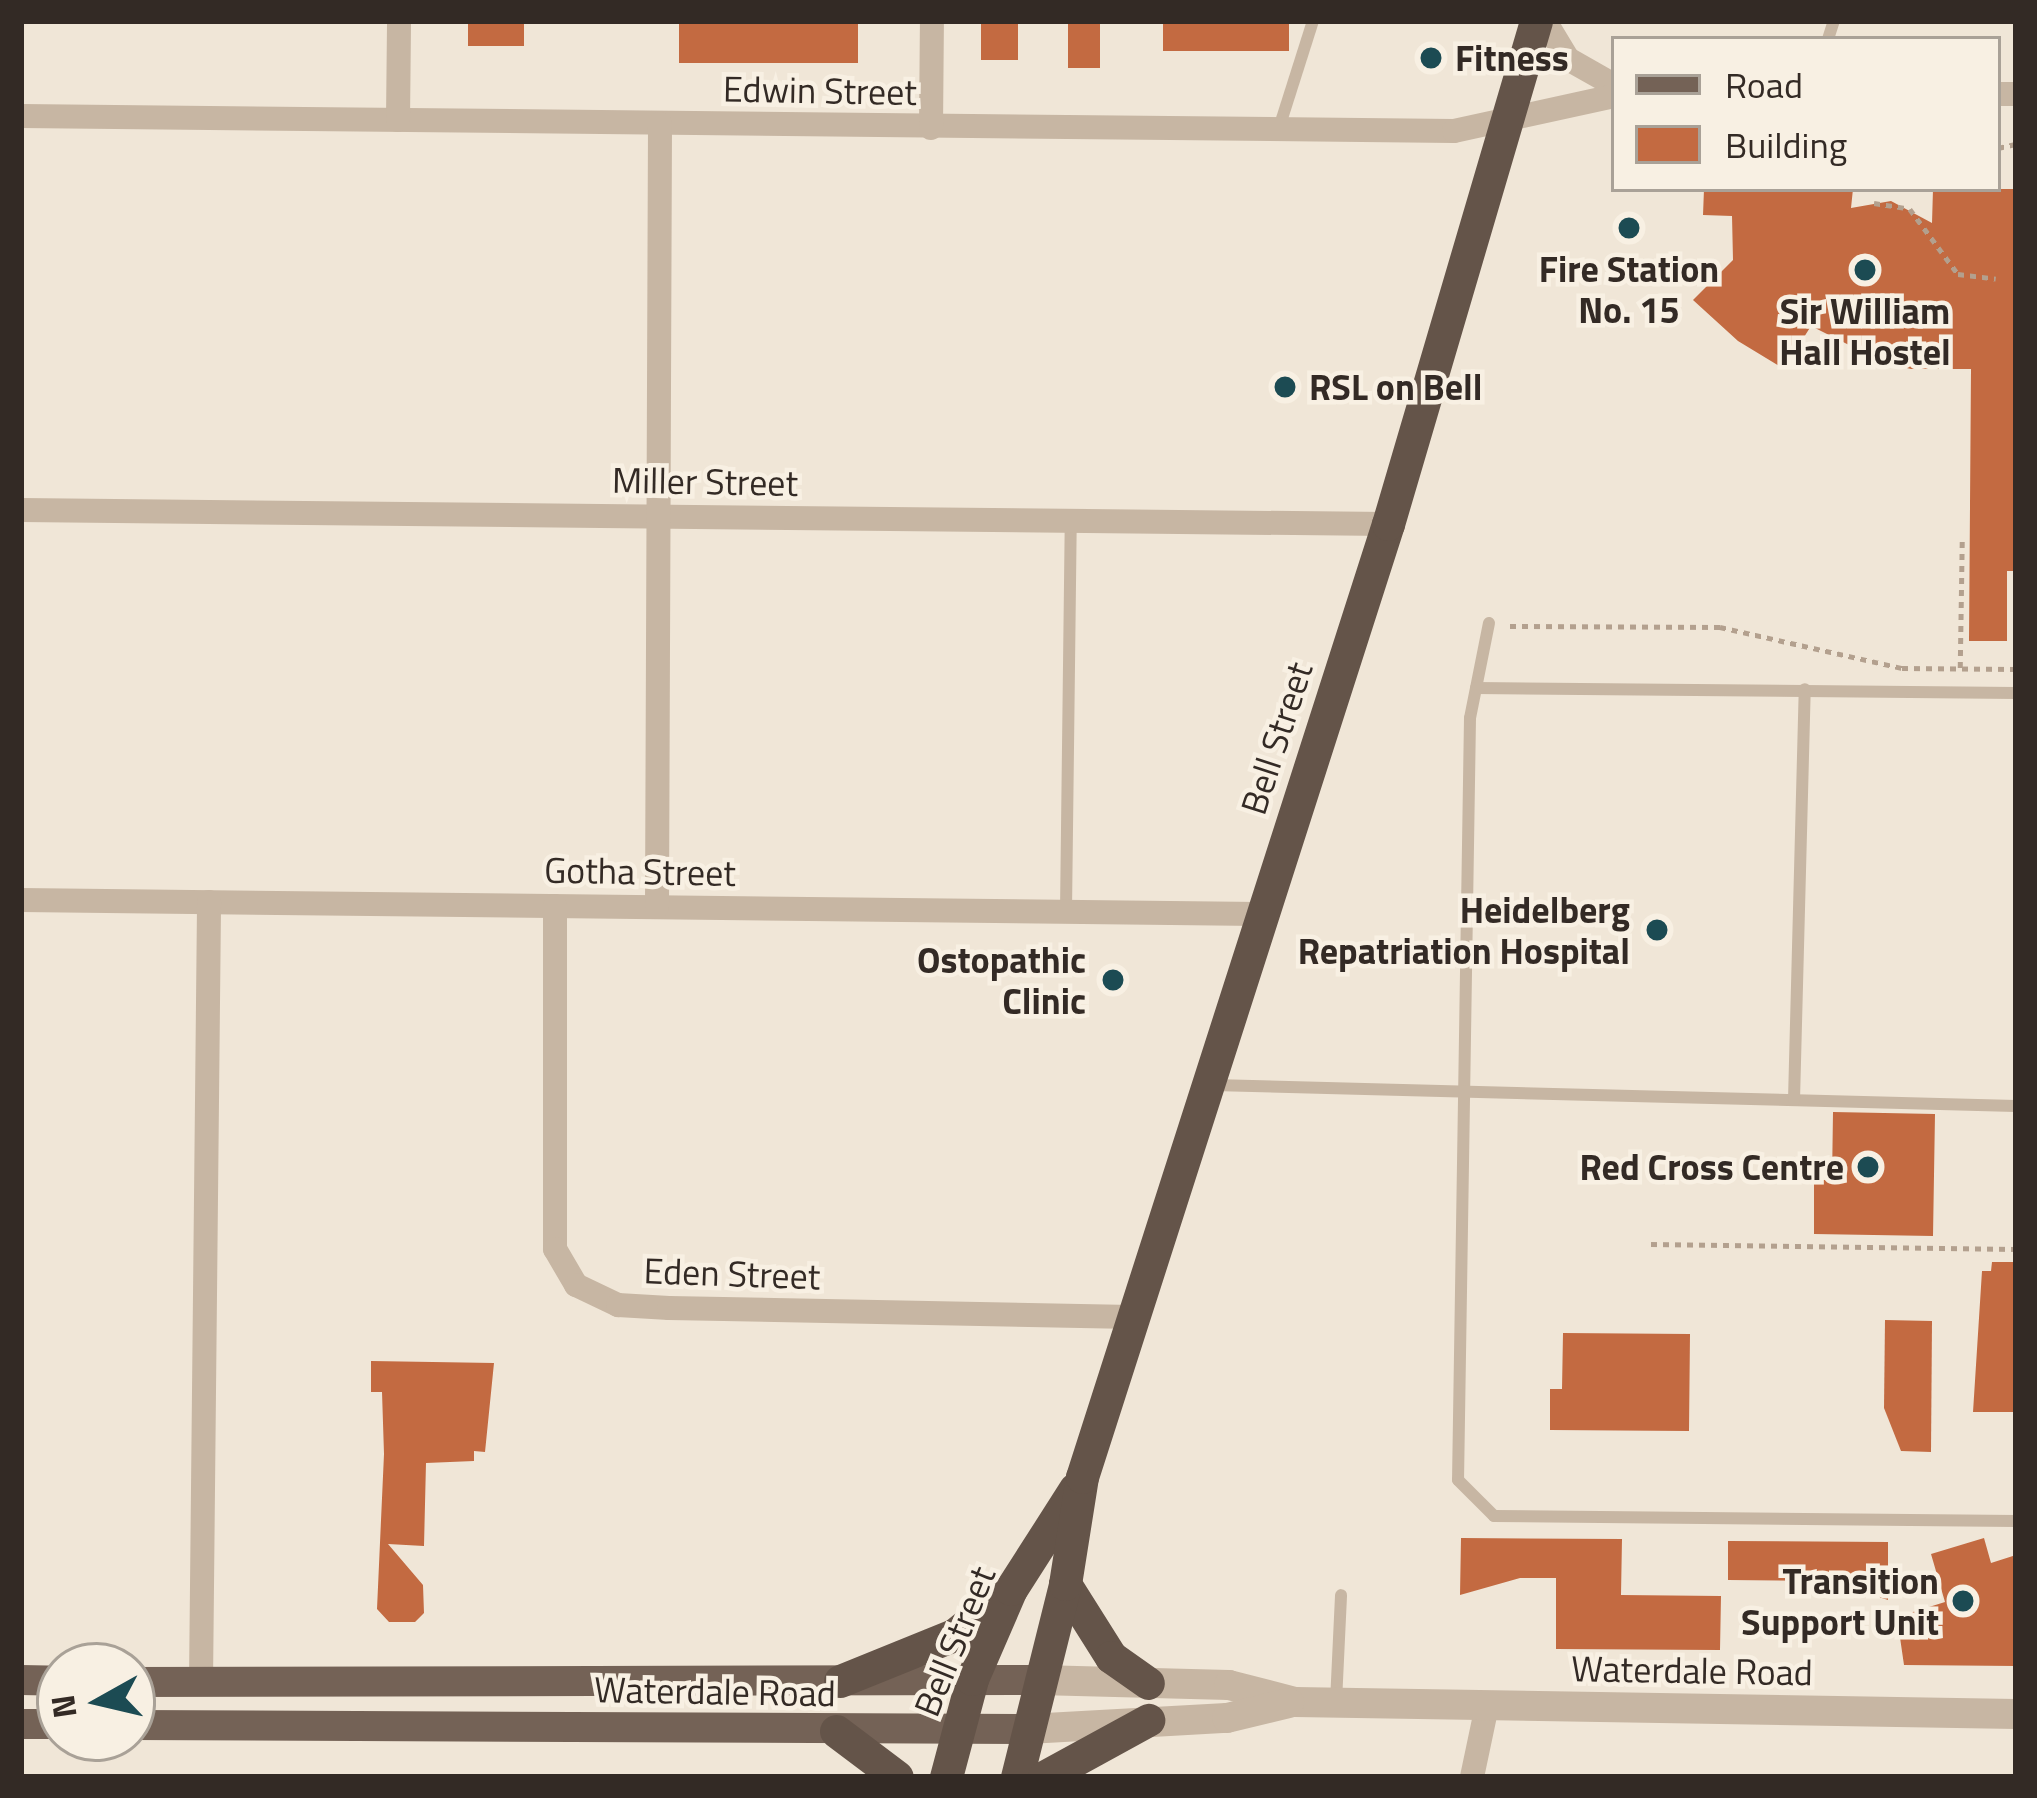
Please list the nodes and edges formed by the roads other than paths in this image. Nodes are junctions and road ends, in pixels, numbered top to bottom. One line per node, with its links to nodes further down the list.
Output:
1 (399, 21): 9 (street)
2 (932, 21): 11 (street)
3 (1313, 21): 12 (lane)
4 (1540, 21): 5 (street); 8 (highway, Bell Street)
5 (1611, 83)
6 (1611, 97): 8 (street, Edwin Street)
7 (21, 116): 9 (street, Edwin Street)
8 (1507, 118): 12 (street, Edwin Street); 16 (highway, Bell Street)
9 (398, 120): 10 (street, Edwin Street)
10 (660, 124): 11 (street, Edwin Street); 14 (street)
11 (931, 128): 12 (street, Edwin Street)
12 (1277, 132)
13 (21, 511): 14 (street, Miller Street)
14 (659, 517): 15 (street, Miller Street); 24 (street)
15 (1071, 521): 16 (street, Miller Street); 25 (lane)
16 (1388, 524): 26 (highway, Bell Street)
17 (1489, 623): 18 (lane)
18 (1476, 688): 19 (lane); 28 (lane)
19 (1805, 689): 20 (lane); 29 (lane)
20 (2016, 693)
21 (21, 900): 22 (street, Gotha Street)
22 (209, 902): 23 (street, Gotha Street); 41 (street)
23 (554, 906): 24 (street, Gotha Street); 31 (street, Eden Street)
24 (657, 907): 25 (street, Gotha Street)
25 (1066, 911): 26 (street, Gotha Street)
26 (1259, 914): 27 (highway, Bell Street)
27 (1207, 1084): 28 (lane); 31 (highway, Bell Street)
28 (1468, 1092): 29 (lane); 33 (lane)
29 (1794, 1100): 30 (lane)
30 (2016, 1106)
31 (1132, 1317): 32 (highway, Bell Street)
32 (1082, 1478): 34 (highway, Bell Street); 35 (highway, Bell Street)
33 (2016, 1521)
34 (1065, 1584): 38 (highway, Bell Street); 42 (highway)
35 (1011, 1589): 37 (highway, Bell Street); 39 (highway)
36 (1341, 1595): 44 (lane)
37 (972, 1679): 38 (main road, Waterdale Road); 39 (main road, Waterdale Road); 51 (highway, Bell Street)
38 (1040, 1680): 42 (street, Waterdale Road); 49 (highway, Bell Street)
39 (840, 1681): 41 (main road, Waterdale Road)
40 (156, 1682): 41 (main road, Waterdale Road)
41 (201, 1683)
42 (1148, 1683): 43 (street, Waterdale Road)
43 (1295, 1702): 44 (street, Waterdale Road); 47 (street, Waterdale Road)
44 (1336, 1703): 45 (street, Waterdale Road)
45 (1487, 1706): 46 (street, Waterdale Road); 56 (street)
46 (2016, 1714)
47 (1148, 1720): 49 (street, Waterdale Road); 55 (highway)
48 (156, 1725): 50 (main road, Waterdale Road)
49 (1028, 1729): 51 (main road, Waterdale Road); 54 (highway, Bell Street)
50 (836, 1731): 51 (main road, Waterdale Road); 52 (highway)
51 (956, 1732): 53 (highway, Bell Street)
52 (897, 1777)
53 (946, 1777)
54 (1017, 1777)
55 (1044, 1777)
56 (1472, 1777)

